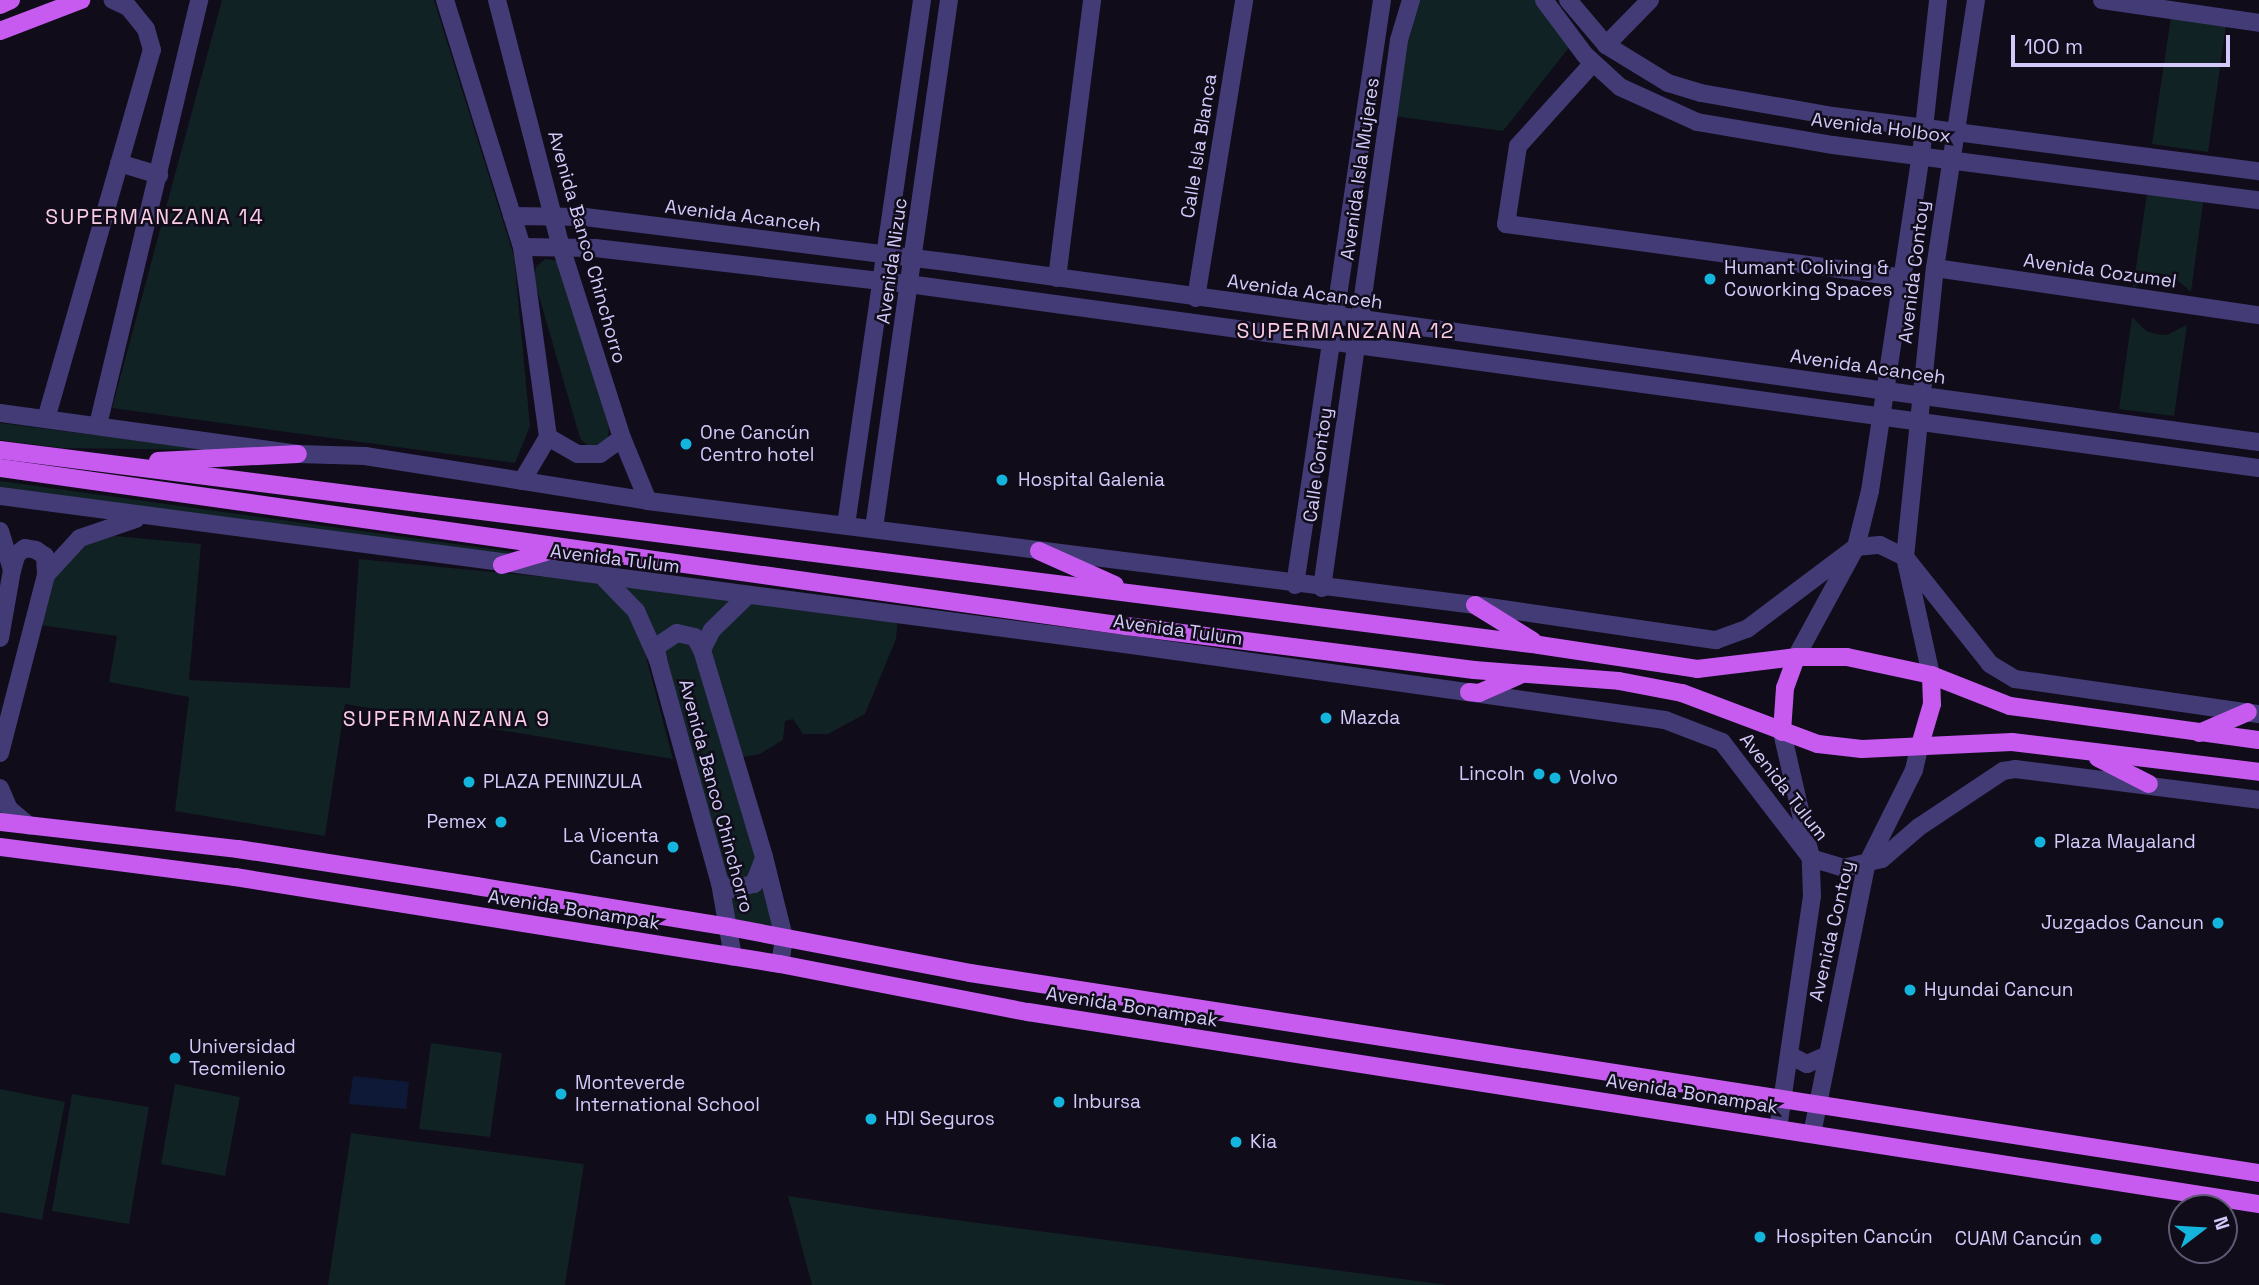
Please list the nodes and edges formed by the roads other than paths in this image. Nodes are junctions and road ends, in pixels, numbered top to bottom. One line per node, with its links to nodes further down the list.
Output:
1 (11, 0): 20 (main road)
2 (81, 0): 22 (main road)
3 (113, 0): 29 (street)
4 (199, 0): 31 (street)
5 (445, 0): 33 (street)
6 (497, 0): 34 (street, Avenida Banco Chinchorro)
7 (922, 0): 37 (street, Avenida Nizuc)
8 (949, 0): 38 (street, Avenida Nizuc)
9 (1093, 0): 40 (street)
10 (1244, 0): 44 (street, Calle Isla Blanca)
11 (1382, 0): 46 (street, Avenida Isla Mujeres)
12 (1411, 0): 47 (street, Avenida Isla Mujeres)
13 (1544, 0): 24 (street, Avenida Holbox)
14 (1568, 0): 23 (street, Avenida Holbox)
15 (1650, 0): 23 (street)
16 (1938, 0): 25 (street, Avenida Contoy)
17 (1976, 0): 26 (street, Avenida Contoy)
18 (2102, 0): 19 (street)
19 (2121, 1): 21 (street)
20 (0, 5)
21 (2259, 23)
22 (0, 31)
23 (1606, 45): 25 (street, Avenida Holbox)
24 (1593, 63): 27 (street, Avenida Holbox); 41 (street)
25 (1924, 126): 26 (street, Avenida Holbox); 27 (street, Avenida Contoy)
26 (1956, 130): 28 (street, Avenida Contoy); 30 (street, Avenida Holbox)
27 (1921, 155): 28 (street, Avenida Holbox); 41 (street, Avenida Contoy)
28 (1951, 158): 32 (street, Avenida Holbox); 39 (street, Avenida Contoy)
29 (119, 163): 31 (street); 54 (street)
30 (2259, 171)
31 (159, 175): 56 (street)
32 (2259, 200)
33 (512, 216): 34 (street, Avenida Acanceh); 35 (street)
34 (554, 218): 36 (street, Avenida Banco Chinchorro); 37 (street, Avenida Acanceh)
35 (522, 247): 36 (street); 57 (street)
36 (561, 247): 42 (street); 58 (street, Avenida Banco Chinchorro)
37 (887, 256): 38 (street, Avenida Acanceh); 42 (street, Avenida Nizuc)
38 (915, 259): 40 (street, Avenida Acanceh); 43 (street, Avenida Nizuc)
39 (1935, 268): 45 (street, Avenida Cozumel); 51 (street, Avenida Contoy)
40 (1057, 278): 44 (street, Avenida Acanceh)
41 (1903, 278): 50 (street, Avenida Contoy)
42 (882, 282): 43 (street); 69 (street, Avenida Nizuc)
43 (909, 285): 48 (street); 70 (street, Avenida Nizuc)
44 (1196, 298): 46 (street, Avenida Acanceh)
45 (2259, 314)
46 (1333, 318): 47 (street, Avenida Acanceh); 48 (street, Avenida Isla Mujeres)
47 (1359, 321): 49 (street, Avenida Isla Mujeres); 50 (street, Avenida Acanceh)
48 (1329, 344): 49 (street); 80 (street, Calle Contoy)
49 (1356, 347): 53 (street); 81 (street, Calle Contoy)
50 (1885, 390): 51 (street, Avenida Acanceh); 53 (street, Avenida Contoy)
51 (1920, 394): 55 (street, Avenida Contoy); 59 (street, Avenida Acanceh)
52 (0, 413): 54 (street)
53 (1882, 415): 55 (street); 72 (street, Avenida Contoy)
54 (46, 419): 56 (street)
55 (1916, 420): 64 (street); 75 (street, Avenida Contoy)
56 (98, 425): 61 (street)
57 (548, 437): 58 (street); 65 (street)
58 (622, 438): 67 (street, Avenida Banco Chinchorro)
59 (2259, 442)
60 (0, 450): 62 (main road, Avenida Tulum)
61 (298, 454): 62 (main road); 65 (street)
62 (111, 463): 82 (main road, Avenida Tulum)
63 (0, 468): 73 (main road, Avenida Tulum)
64 (2259, 468)
65 (523, 481): 67 (street)
66 (0, 496): 68 (street, Avenida Tulum)
67 (648, 501): 69 (street)
68 (145, 516): 76 (street, Avenida Tulum); 78 (street)
69 (846, 524): 70 (street)
70 (874, 528): 74 (street)
71 (0, 531): 77 (street)
72 (1856, 547): 75 (street); 84 (street); 88 (street, Avenida Contoy)
73 (557, 549): 76 (main road); 90 (main road, Avenida Tulum)
74 (1039, 551): 80 (street); 82 (main road)
75 (1905, 557): 91 (street, Avenida Contoy); 93 (street)
76 (502, 565): 79 (street, Avenida Tulum)
77 (12, 570): 78 (street); 85 (street)
78 (46, 575): 99 (street)
79 (605, 579): 83 (street, Avenida Tulum); 89 (street, Avenida Banco Chinchorro)
80 (1296, 585): 81 (street)
81 (1322, 588): 84 (street)
82 (1131, 592): 86 (main road, Avenida Tulum)
83 (747, 596): 87 (street, Avenida Banco Chinchorro); 92 (street, Avenida Tulum)
84 (1475, 605): 86 (main road)
85 (0, 638)
86 (1539, 645): 88 (main road, Avenida Tulum)
87 (702, 650): 89 (street); 107 (street, Avenida Banco Chinchorro)
88 (1796, 657): 91 (main road, Avenida Tulum); 94 (main road)
89 (658, 660): 110 (street, Avenida Banco Chinchorro)
90 (1524, 673): 92 (main road); 94 (main road, Avenida Tulum)
91 (1931, 675): 95 (main road); 97 (main road)
92 (1469, 692): 108 (street, Avenida Tulum)
93 (2253, 713): 95 (main road)
94 (1782, 732): 97 (main road, Avenida Tulum); 108 (street, Avenida Contoy)
95 (2196, 734): 96 (main road)
96 (2259, 740)
97 (1920, 745): 98 (main road); 109 (street, Avenida Contoy)
98 (2065, 746): 100 (main road); 101 (main road)
99 (0, 753)
100 (2259, 772)
101 (2149, 784): 103 (street); 109 (street)
102 (0, 788): 105 (street)
103 (2259, 800)
104 (0, 822): 105 (main road, Avenida Bonampak)
105 (29, 826): 111 (main road, Avenida Bonampak)
106 (0, 847): 113 (main road, Avenida Bonampak)
107 (764, 857): 110 (street); 112 (street, Avenida Banco Chinchorro)
108 (1811, 858): 109 (street, Avenida Tulum); 115 (street, Avenida Contoy)
109 (1866, 866): 116 (street, Avenida Contoy)
110 (720, 883): 111 (street, Avenida Banco Chinchorro)
111 (729, 927): 112 (main road, Avenida Bonampak); 113 (street, Avenida Banco Chinchorro)
112 (784, 937): 114 (street, Avenida Banco Chinchorro); 117 (main road, Avenida Bonampak)
113 (733, 957): 114 (main road, Avenida Bonampak)
114 (780, 964): 119 (main road, Avenida Bonampak)
115 (1789, 1055): 116 (street); 117 (street, Avenida Contoy)
116 (1825, 1056): 118 (street, Avenida Contoy)
117 (1784, 1096): 118 (main road, Avenida Bonampak); 119 (street, Avenida Contoy)
118 (1818, 1102): 120 (street, Avenida Contoy); 122 (main road, Avenida Bonampak)
119 (1778, 1129): 120 (main road, Avenida Bonampak)
120 (1812, 1134): 124 (main road, Avenida Bonampak)
121 (2259, 1163): 122 (street)
122 (2222, 1168): 123 (main road, Avenida Bonampak)
123 (2259, 1173)
124 (2259, 1204)

